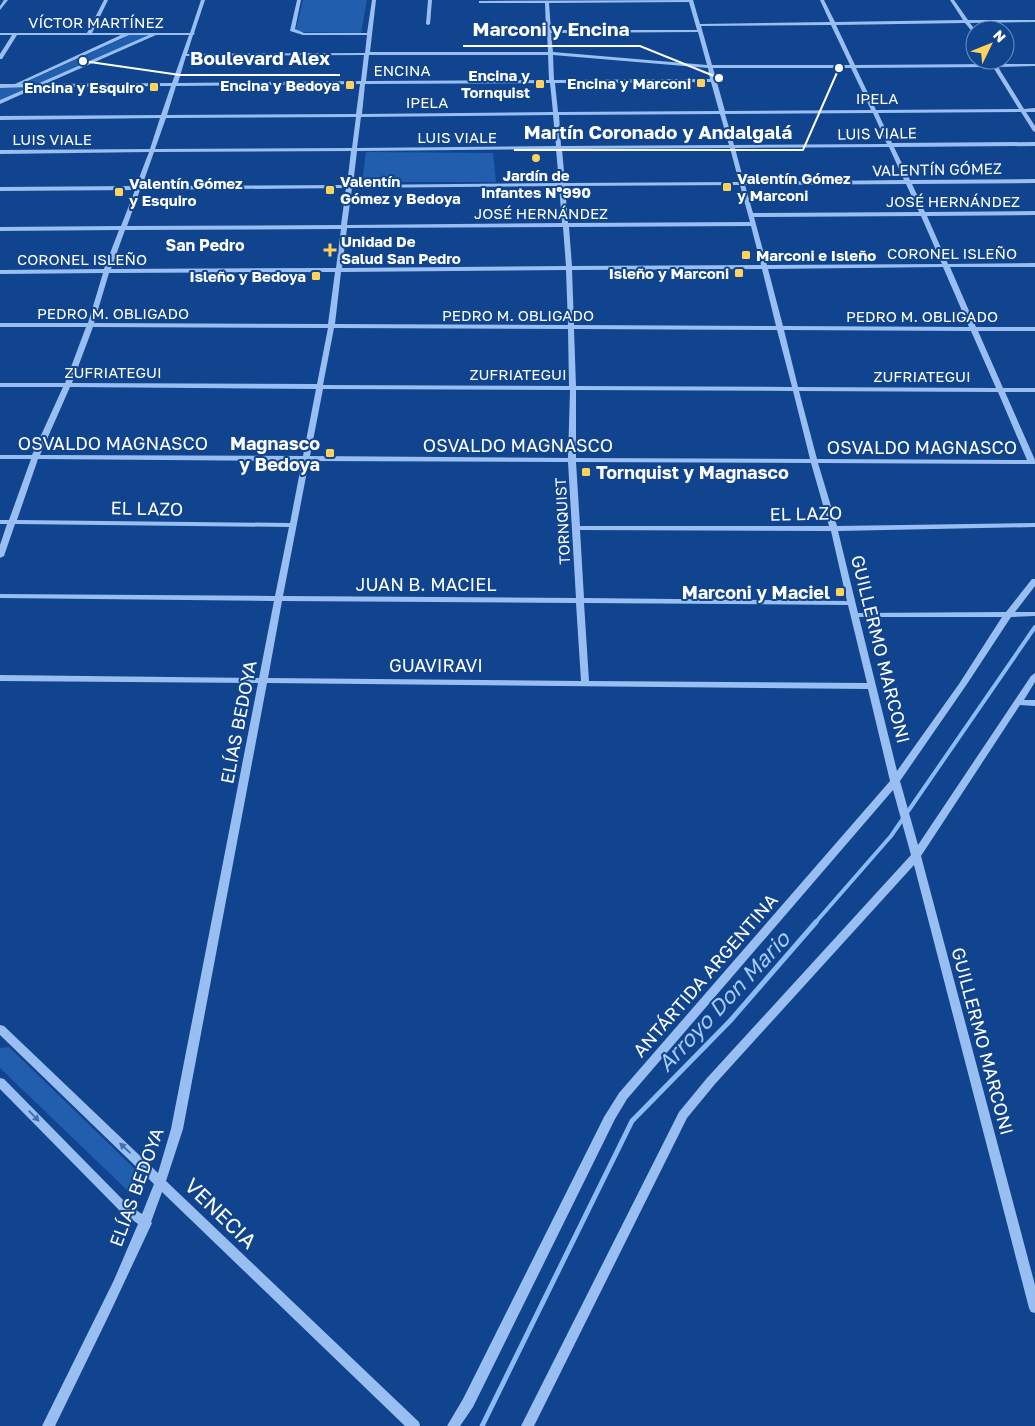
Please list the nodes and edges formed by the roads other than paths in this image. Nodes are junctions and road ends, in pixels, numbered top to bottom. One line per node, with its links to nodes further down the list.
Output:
1 (6, 0): 12 (street)
2 (106, 0): 25 (street)
3 (203, 0): 28 (street)
4 (299, 0): 29 (street)
5 (374, 0): 29 (street, ELÍAS BEDOYA)
6 (430, 0): 18 (street)
7 (691, 0): 10 (street); 19 (street, GUILLERMO MARCONI)
8 (822, 0): 17 (street)
9 (952, 0): 13 (street)
10 (547, 1): 11 (street); 22 (street, TORNQUIST)
11 (482, 2)
12 (0, 9)
13 (966, 20)
14 (1015, 21): 15 (street)
15 (1035, 21)
16 (965, 22): 17 (street)
17 (833, 23): 19 (street); 37 (street)
18 (428, 24)
19 (698, 24): 20 (street, GUILLERMO MARCONI)
20 (700, 31): 22 (street); 38 (street, GUILLERMO MARCONI)
21 (481, 32): 22 (street)
22 (548, 32): 30 (street, TORNQUIST)
23 (0, 34): 24 (street, VÍCTOR MARTÍNEZ)
24 (15, 34): 25 (street, VÍCTOR MARTÍNEZ); 33 (street)
25 (89, 34): 26 (street, VÍCTOR MARTÍNEZ)
26 (128, 34): 27 (street, VÍCTOR MARTÍNEZ); 46 (street)
27 (156, 34): 28 (street, VÍCTOR MARTÍNEZ); 44 (street)
28 (193, 34): 32 (street)
29 (369, 34): 31 (street, ELÍAS BEDOYA)
30 (550, 53): 31 (street); 38 (street); 41 (street, TORNQUIST)
31 (367, 54): 32 (street); 42 (street, ELÍAS BEDOYA)
32 (186, 55): 43 (street)
33 (0, 56)
34 (965, 63): 37 (street)
35 (1015, 64): 36 (street)
36 (1035, 65)
37 (853, 66): 38 (street); 50 (street)
38 (711, 67): 40 (street, GUILLERMO MARCONI)
39 (998, 70): 48 (street)
40 (714, 80): 41 (street, ENCINA); 51 (street, GUILLERMO MARCONI)
41 (552, 82): 42 (street, ENCINA); 52 (street, TORNQUIST)
42 (362, 83): 43 (street, ENCINA); 53 (street, ELÍAS BEDOYA)
43 (174, 84): 44 (street, ENCINA); 54 (street)
44 (39, 85): 46 (street, ENCINA); 47 (street)
45 (0, 86): 46 (street, ENCINA)
46 (12, 86)
47 (0, 102)
48 (1022, 110): 49 (street, IPELA); 50 (street, IPELA); 56 (street)
49 (1035, 110)
50 (874, 111): 51 (street, IPELA); 58 (street)
51 (722, 113): 52 (street, IPELA); 59 (street, GUILLERMO MARCONI)
52 (556, 114): 53 (street, IPELA); 60 (street, TORNQUIST)
53 (358, 115): 54 (street, IPELA); 61 (street, ELÍAS BEDOYA)
54 (163, 117): 55 (street, IPELA); 62 (street)
55 (0, 118)
56 (1035, 130)
57 (1035, 144): 58 (street, LUIS VIALE)
58 (890, 145): 59 (street, LUIS VIALE); 65 (street)
59 (732, 147): 60 (street, LUIS VIALE); 66 (street, GUILLERMO MARCONI)
60 (559, 148): 61 (street, LUIS VIALE); 67 (street, TORNQUIST)
61 (355, 150): 62 (street, LUIS VIALE); 68 (street, ELÍAS BEDOYA)
62 (152, 151): 63 (street, LUIS VIALE); 69 (street)
63 (0, 152)
64 (1035, 180): 65 (street, VALENTÍN GÓMEZ)
65 (909, 182): 66 (street, VALENTÍN GÓMEZ); 72 (street)
66 (741, 183): 67 (street, VALENTÍN GÓMEZ); 73 (street, GUILLERMO MARCONI)
67 (562, 185): 68 (street, VALENTÍN GÓMEZ); 75 (street, TORNQUIST)
68 (350, 186): 69 (street, VALENTÍN GÓMEZ); 76 (street, ELÍAS BEDOYA)
69 (138, 188): 70 (street, VALENTÍN GÓMEZ); 77 (street)
70 (0, 189)
71 (1035, 213): 72 (street, JOSÉ HERNÁNDEZ)
72 (924, 214): 73 (street, JOSÉ HERNÁNDEZ); 80 (street)
73 (751, 215): 74 (street, GUILLERMO MARCONI)
74 (753, 224): 75 (street, JOSÉ HERNÁNDEZ); 81 (street, GUILLERMO MARCONI)
75 (565, 225): 76 (street, JOSÉ HERNÁNDEZ); 82 (street, TORNQUIST)
76 (345, 227): 77 (street, JOSÉ HERNÁNDEZ); 83 (street, ELÍAS BEDOYA)
77 (124, 228): 78 (street, JOSÉ HERNÁNDEZ); 84 (street)
78 (0, 230)
79 (1035, 265): 80 (street, CORONEL ISLEÑO)
80 (946, 266): 81 (street, CORONEL ISLEÑO); 91 (street)
81 (764, 267): 82 (street, CORONEL ISLEÑO); 90 (street, GUILLERMO MARCONI)
82 (569, 268): 83 (street, CORONEL ISLEÑO); 89 (street, TORNQUIST)
83 (339, 270): 84 (street, CORONEL ISLEÑO); 88 (street, ELÍAS BEDOYA)
84 (107, 271): 85 (street, CORONEL ISLEÑO); 87 (street)
85 (0, 272)
86 (0, 325): 87 (street, PEDRO M. OBLIGADO)
87 (90, 326): 88 (street, PEDRO M. OBLIGADO); 94 (street)
88 (331, 327): 89 (street, PEDRO M. OBLIGADO); 95 (street, ELÍAS BEDOYA)
89 (571, 328): 90 (street, PEDRO M. OBLIGADO); 96 (street, TORNQUIST)
90 (780, 329): 91 (street, PEDRO M. OBLIGADO); 97 (street, GUILLERMO MARCONI)
91 (973, 329): 92 (street, PEDRO M. OBLIGADO); 98 (street)
92 (1035, 329)
93 (0, 384): 94 (street, ZUFRIATEGUI)
94 (68, 385): 95 (street, ZUFRIATEGUI); 101 (street)
95 (320, 386): 96 (street, ZUFRIATEGUI); 102 (street, ELÍAS BEDOYA)
96 (573, 388): 97 (street, ZUFRIATEGUI); 103 (street, TORNQUIST)
97 (796, 390): 98 (street, ZUFRIATEGUI); 104 (street, GUILLERMO MARCONI)
98 (1001, 390): 99 (street, ZUFRIATEGUI); 105 (street)
99 (1035, 390)
100 (0, 457): 101 (street, OSVALDO MAGNASCO)
101 (35, 458): 102 (street, OSVALDO MAGNASCO); 107 (street)
102 (306, 459): 103 (street, OSVALDO MAGNASCO); 108 (street, ELÍAS BEDOYA)
103 (572, 461): 104 (street, OSVALDO MAGNASCO); 111 (street, TORNQUIST)
104 (815, 462): 105 (street, OSVALDO MAGNASCO); 110 (street, GUILLERMO MARCONI)
105 (1033, 462)
106 (0, 522): 107 (street, EL LAZO)
107 (14, 522): 108 (street, EL LAZO); 112 (street)
108 (294, 525): 115 (street, ELÍAS BEDOYA)
109 (1035, 525): 110 (street, EL LAZO)
110 (833, 527): 111 (street, EL LAZO); 117 (street, GUILLERMO MARCONI)
111 (577, 528): 116 (street, TORNQUIST)
112 (0, 556)
113 (1035, 581): 118 (street, ANTÁRTIDA ARGENTINA)
114 (0, 596): 115 (street, JUAN B. MACIEL)
115 (278, 599): 116 (street, JUAN B. MACIEL); 123 (street, ELÍAS BEDOYA)
116 (580, 601): 117 (street, JUAN B. MACIEL); 124 (street, TORNQUIST)
117 (852, 603): 120 (street, GUILLERMO MARCONI)
118 (1010, 614): 119 (street); 120 (street); 128 (street, ANTÁRTIDA ARGENTINA)
119 (1031, 614)
120 (856, 615): 125 (street, GUILLERMO MARCONI)
121 (1035, 676): 126 (street)
122 (0, 678): 123 (street, GUAVIRAVI)
123 (264, 680): 124 (street, GUAVIRAVI); 132 (street, ELÍAS BEDOYA)
124 (585, 682): 125 (street, GUAVIRAVI)
125 (872, 686): 128 (street, GUILLERMO MARCONI)
126 (1019, 702): 127 (street); 129 (street)
127 (1035, 703)
128 (896, 780): 129 (street, GUILLERMO MARCONI); 137 (street, ANTÁRTIDA ARGENTINA)
129 (916, 856): 134 (street, GUILLERMO MARCONI); 138 (street)
130 (3, 1036): 132 (street, VENECIA, one-way to 130)
131 (0, 1082): 133 (street, one-way to 133)
132 (160, 1181): 133 (street, ELÍAS BEDOYA); 136 (street, VENECIA)
133 (146, 1223): 135 (street, ELÍAS BEDOYA)
134 (1035, 1308)
135 (48, 1426)
136 (414, 1426)
137 (453, 1426)
138 (527, 1426)

